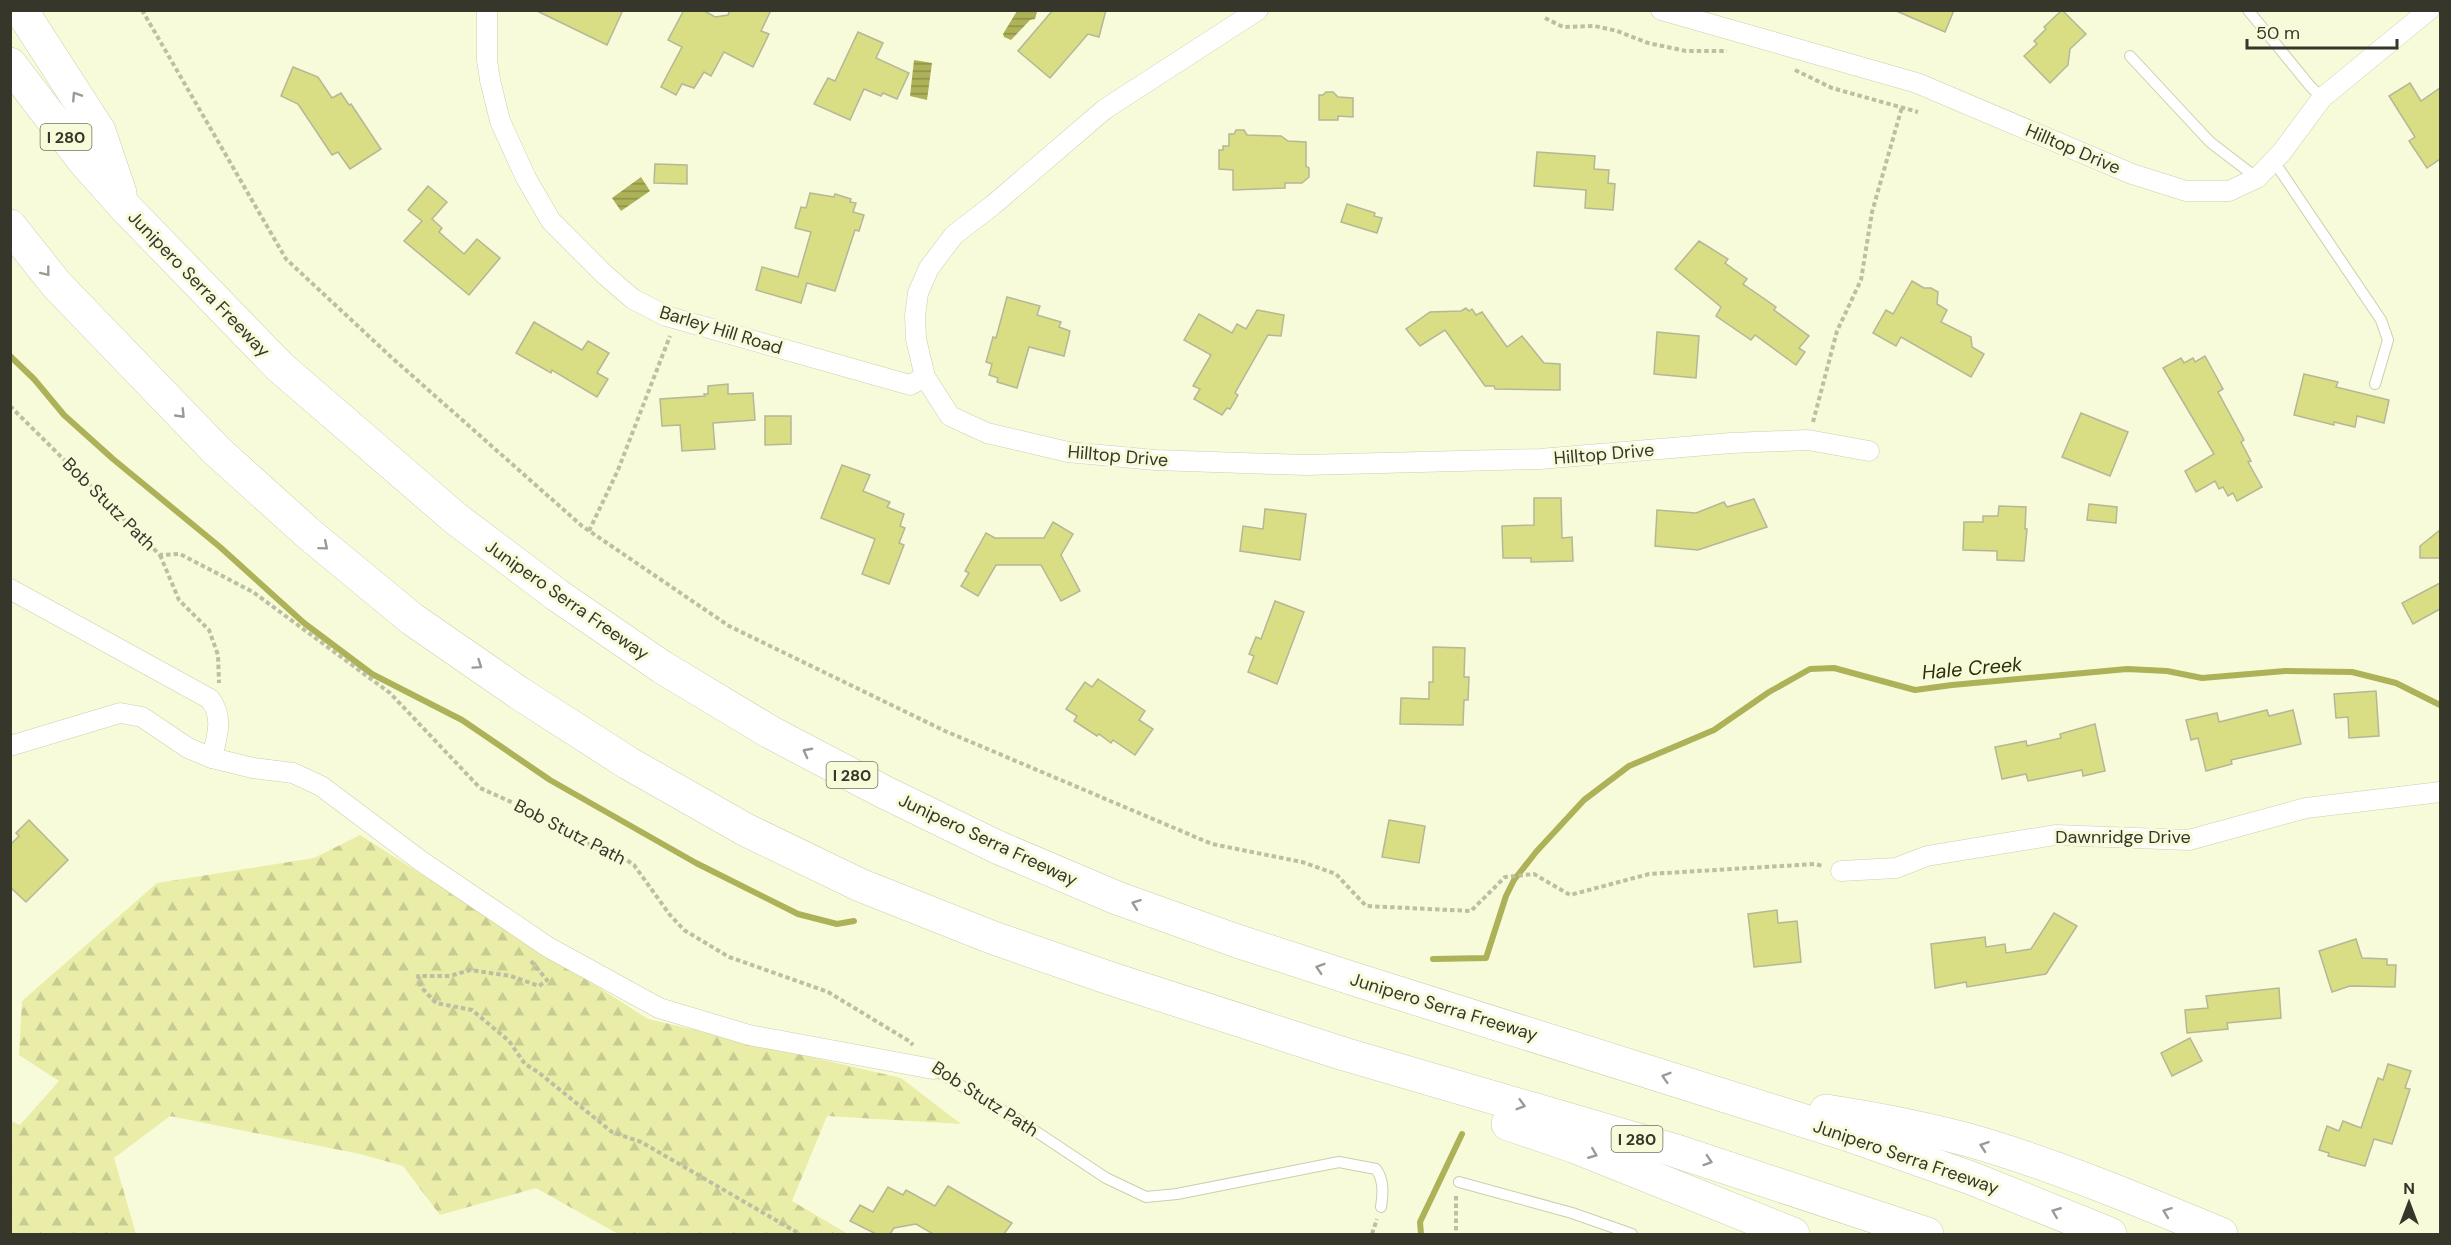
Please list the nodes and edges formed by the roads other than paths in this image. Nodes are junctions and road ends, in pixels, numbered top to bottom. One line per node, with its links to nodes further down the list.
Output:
1 (21, 10): 12 (highway, one-way to 1)
2 (487, 10): 14 (street, Barley Hill Road)
3 (1258, 10): 14 (street, Hilltop Drive)
4 (1661, 10): 11 (street, Hilltop Drive)
5 (2248, 10): 9 (lane)
6 (2429, 10): 9 (street, Hilltop Drive)
7 (2130, 56): 11 (lane)
8 (10, 64): 12 (highway, Junipero Serra Freeway / I 280)
9 (2322, 98): 10 (street, Hilltop Drive)
10 (2273, 160): 11 (street, Hilltop Drive); 15 (lane)
11 (2257, 178)
12 (124, 207): 24 (highway, Junipero Serra Freeway / I 280, one-way to 12)
13 (10, 226): 22 (highway, I 280, one-way to 22)
14 (925, 377): 16 (street, Hilltop Drive)
15 (2374, 384)
16 (1869, 451)
17 (10, 589): 19 (street)
18 (10, 746): 19 (street)
19 (212, 758): 23 (street)
20 (2440, 792): 21 (street, Dawnridge Drive)
21 (1841, 871)
22 (1344, 1054): 28 (highway, one-way to 28); 29 (highway, I 280, one-way to 29)
23 (933, 1069): 26 (lane, Bob Stutz Path)
24 (1722, 1095): 30 (highway, Junipero Serra Freeway / I 280, one-way to 24); 31 (highway, one-way to 24)
25 (1459, 1182): 27 (lane)
26 (1381, 1207)
27 (1632, 1234)
28 (1793, 1234)
29 (1927, 1234)
30 (2110, 1234)
31 (2221, 1234)

